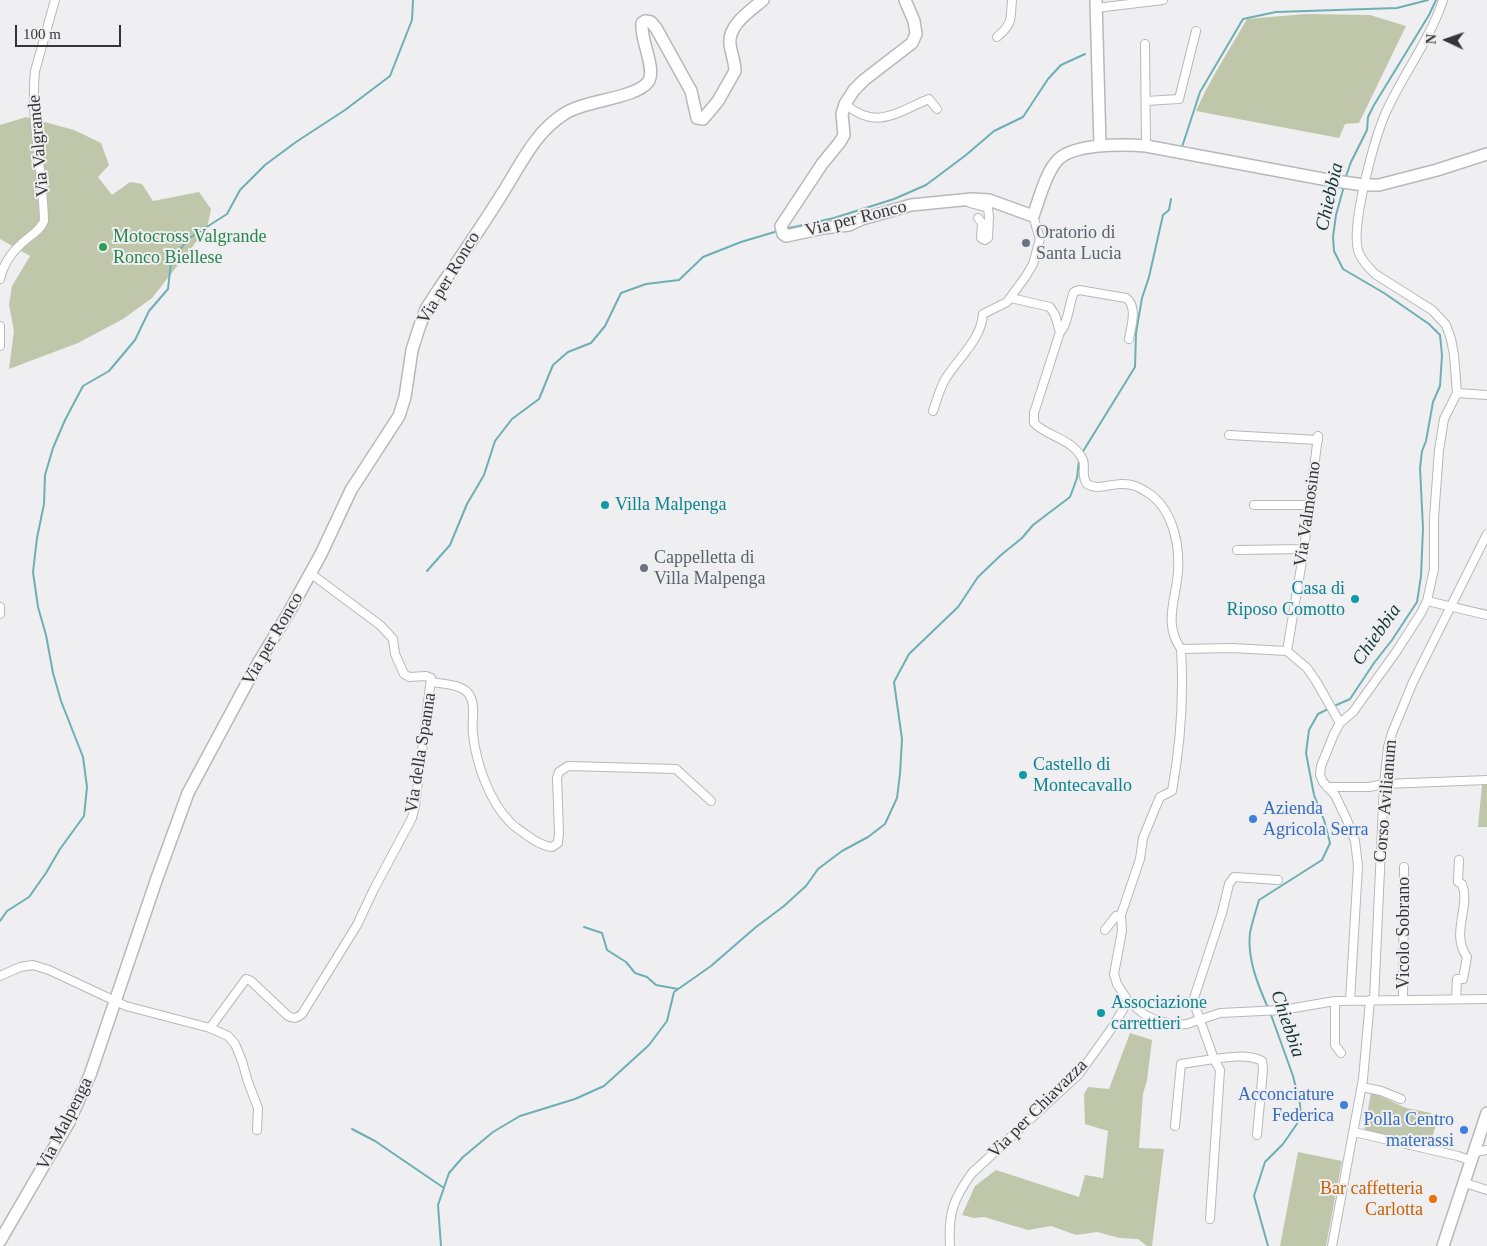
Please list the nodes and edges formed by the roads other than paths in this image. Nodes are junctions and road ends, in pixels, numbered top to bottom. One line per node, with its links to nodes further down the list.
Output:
1 (55, 0): 23 (street, Via Valgrande)
2 (763, 0): 38 (street, Via per Ronco)
3 (905, 0): 14 (street)
4 (1006, 0): 9 (street)
5 (1012, 0): 9 (street)
6 (1164, 0): 8 (street)
7 (1443, 0): 19 (street)
8 (1096, 4): 16 (street)
9 (1011, 9): 11 (street)
10 (1196, 31): 13 (street)
11 (997, 37)
12 (1145, 44): 13 (street)
13 (1146, 101): 17 (street)
14 (845, 104): 15 (street); 20 (street, Via per Ronco)
15 (937, 109)
16 (1100, 145): 17 (street); 21 (street)
17 (1146, 146): 19 (street)
18 (1487, 154): 19 (street)
19 (1358, 185): 29 (street)
20 (952, 200): 21 (street, Via per Ronco); 22 (street)
21 (1033, 216): 24 (street)
22 (978, 218)
23 (0, 279)
24 (1011, 298): 26 (street); 31 (street)
25 (0, 326): 28 (street)
26 (1060, 332): 27 (street); 44 (street)
27 (1129, 339)
28 (0, 346)
29 (1457, 393): 30 (street); 39 (street)
30 (1487, 395)
31 (933, 411)
32 (1230, 436): 33 (street, Via Valmosino)
33 (1309, 505): 34 (street); 36 (street, Via Valmosino)
34 (1254, 506)
35 (1487, 534): 41 (street, Corso Avilianum)
36 (1304, 549): 37 (street); 45 (street, Via Valmosino)
37 (1236, 550)
38 (310, 573): 46 (street); 58 (street, Via per Ronco)
39 (1427, 601): 41 (street); 47 (street)
40 (0, 607): 42 (street)
41 (1452, 607): 43 (street); 49 (street, Corso Avilianum)
42 (0, 614)
43 (1487, 615)
44 (1181, 649): 45 (street); 55 (street)
45 (1287, 651): 47 (street)
46 (432, 682): 51 (street, Via della Spanna); 67 (street, Via della Spanna)
47 (1340, 723): 50 (street)
48 (1487, 780): 49 (street)
49 (1384, 784): 50 (street); 61 (street, Corso Avilianum)
50 (1327, 787): 65 (street)
51 (711, 801)
52 (1459, 860): 59 (street)
53 (1404, 867): 62 (street, Vicolo Sobrano)
54 (1278, 880): 66 (street)
55 (1121, 915): 56 (street); 63 (street)
56 (1106, 930)
57 (0, 976): 58 (street)
58 (115, 999): 67 (street); 82 (street, Via Malpenga)
59 (1456, 999): 60 (street); 62 (street)
60 (1487, 999)
61 (1372, 1000): 62 (street); 65 (street); 70 (street, Corso Avilianum)
62 (1403, 1000)
63 (1128, 1001): 66 (street); 83 (street, Via per Chiavazza)
64 (1335, 1001): 65 (street); 66 (street); 68 (street)
65 (1350, 1001)
66 (1200, 1020): 69 (street)
67 (210, 1028): 74 (street)
68 (1341, 1053)
69 (1214, 1059): 73 (street); 76 (street); 81 (street)
70 (1362, 1087): 71 (street); 75 (street, Corso Avilianum)
71 (1401, 1098)
72 (1487, 1113): 78 (street)
73 (1175, 1126)
74 (257, 1130)
75 (1354, 1132): 78 (street); 84 (street, Corso Avilianum)
76 (1257, 1135)
77 (1487, 1150): 78 (street)
78 (1473, 1156): 79 (street)
79 (1465, 1183): 80 (street); 85 (street)
80 (1487, 1190)
81 (1210, 1219)
82 (0, 1241)
83 (950, 1246)
84 (1332, 1246)
85 (1443, 1246)

